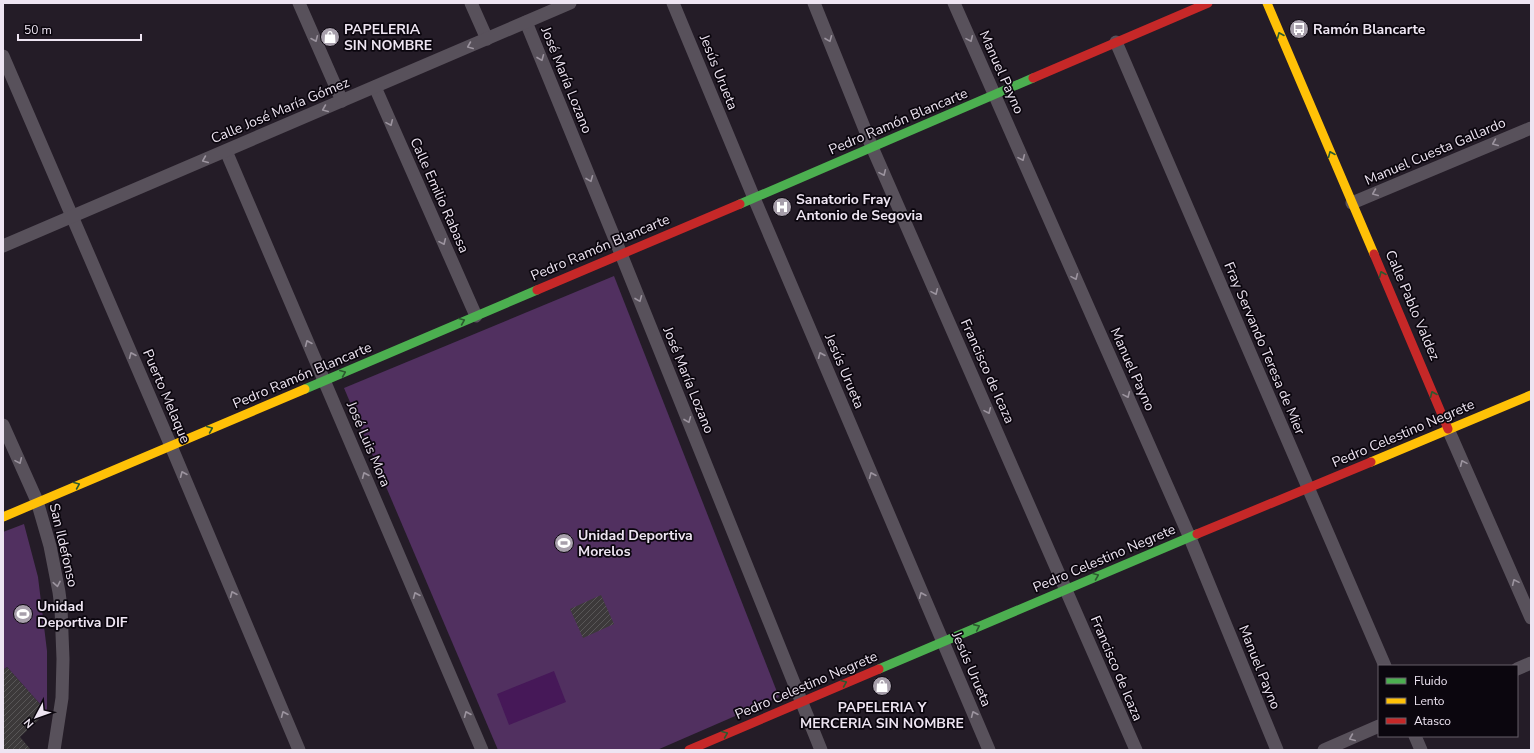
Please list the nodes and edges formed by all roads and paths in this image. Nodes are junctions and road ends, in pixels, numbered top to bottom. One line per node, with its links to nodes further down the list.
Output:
1 (299, 3): 15 (street, one-way to 15)
2 (471, 3): 10 (street)
3 (570, 3): 9 (street, Calle José María Gómez)
4 (673, 3): 19 (street, Jesús Urueta)
5 (814, 3): 17 (street, Francisco de Icaza, one-way to 17)
6 (954, 3): 14 (street, Manuel Payno, one-way to 14)
7 (1208, 3): 11 (street, Pedro Ramón Blancarte)
8 (1267, 3): 20 (street, Calle Pablo Valdez, one-way to 8)
9 (526, 22): 10 (street, Calle José María Gómez); 23 (street, José María Lozano, one-way to 23)
10 (487, 39): 13 (street, Calle José María Gómez, one-way to 13)
11 (1116, 42): 14 (street, Pedro Ramón Blancarte); 30 (street, Fray Servando Teresa de Mier)
12 (3, 56): 21 (street, Puerto Melaque)
13 (374, 87): 15 (street, Calle José María Gómez); 24 (street, Calle Emilio Rabasa, one-way to 24)
14 (994, 95): 17 (street, Pedro Ramón Blancarte); 33 (street, Manuel Payno, one-way to 33)
15 (342, 101): 18 (street, Calle José María Gómez, one-way to 18)
16 (1531, 128): 20 (street, Manuel Cuesta Gallardo, one-way to 20)
17 (872, 147): 19 (street, Pedro Ramón Blancarte); 34 (street, Francisco de Icaza, one-way to 34)
18 (226, 151): 21 (street, Calle José María Gómez, one-way to 21); 25 (street, José Luis Mora, one-way to 18)
19 (754, 198): 23 (street, Pedro Ramón Blancarte); 36 (street, Jesús Urueta, one-way to 19)
20 (1352, 203): 28 (street, Calle Pablo Valdez, one-way to 20)
21 (72, 217): 22 (street, Calle José María Gómez); 29 (street, Puerto Melaque, one-way to 21)
22 (3, 246)
23 (621, 254): 24 (street, Pedro Ramón Blancarte); 40 (street, José María Lozano, one-way to 40)
24 (476, 316): 25 (street, Pedro Ramón Blancarte, one-way to 24)
25 (324, 380): 29 (street, Pedro Ramón Blancarte, one-way to 25); 45 (street, José Luis Mora, one-way to 25)
26 (1531, 395): 28 (street, Pedro Celestino Negrete)
27 (3, 425): 31 (street, San Ildefonso, one-way to 31)
28 (1448, 429): 30 (street, Pedro Celestino Negrete); 35 (street, Calle Pablo Valdez, one-way to 28)
29 (171, 446): 31 (street, Pedro Ramón Blancarte, one-way to 29); 44 (street, Puerto Melaque, one-way to 29)
30 (1308, 488): 33 (street, Pedro Celestino Negrete); 38 (street, Fray Servando Teresa de Mier)
31 (38, 501): 32 (street, Pedro Ramón Blancarte); 43 (street, San Ildefonso, one-way to 43)
32 (3, 517)
33 (1190, 538): 34 (street, Pedro Celestino Negrete, one-way to 33); 50 (street, Manuel Payno)
34 (1066, 588): 36 (street, Pedro Celestino Negrete, one-way to 34); 49 (street, Francisco de Icaza)
35 (1531, 618)
36 (943, 642): 40 (street, Pedro Celestino Negrete, one-way to 36); 48 (street, Jesús Urueta, one-way to 36)
37 (1531, 663): 39 (street)
38 (1385, 665)
39 (1518, 669)
40 (801, 702): 46 (street, Pedro Celestino Negrete, one-way to 40); 47 (street, José María Lozano)
41 (1378, 726): 51 (street, one-way to 51)
42 (1415, 737): 52 (street)
43 (54, 750)
44 (299, 750)
45 (482, 750)
46 (689, 750)
47 (821, 750)
48 (989, 750)
49 (1136, 750)
50 (1277, 750)
51 (1324, 750)
52 (1421, 750)

